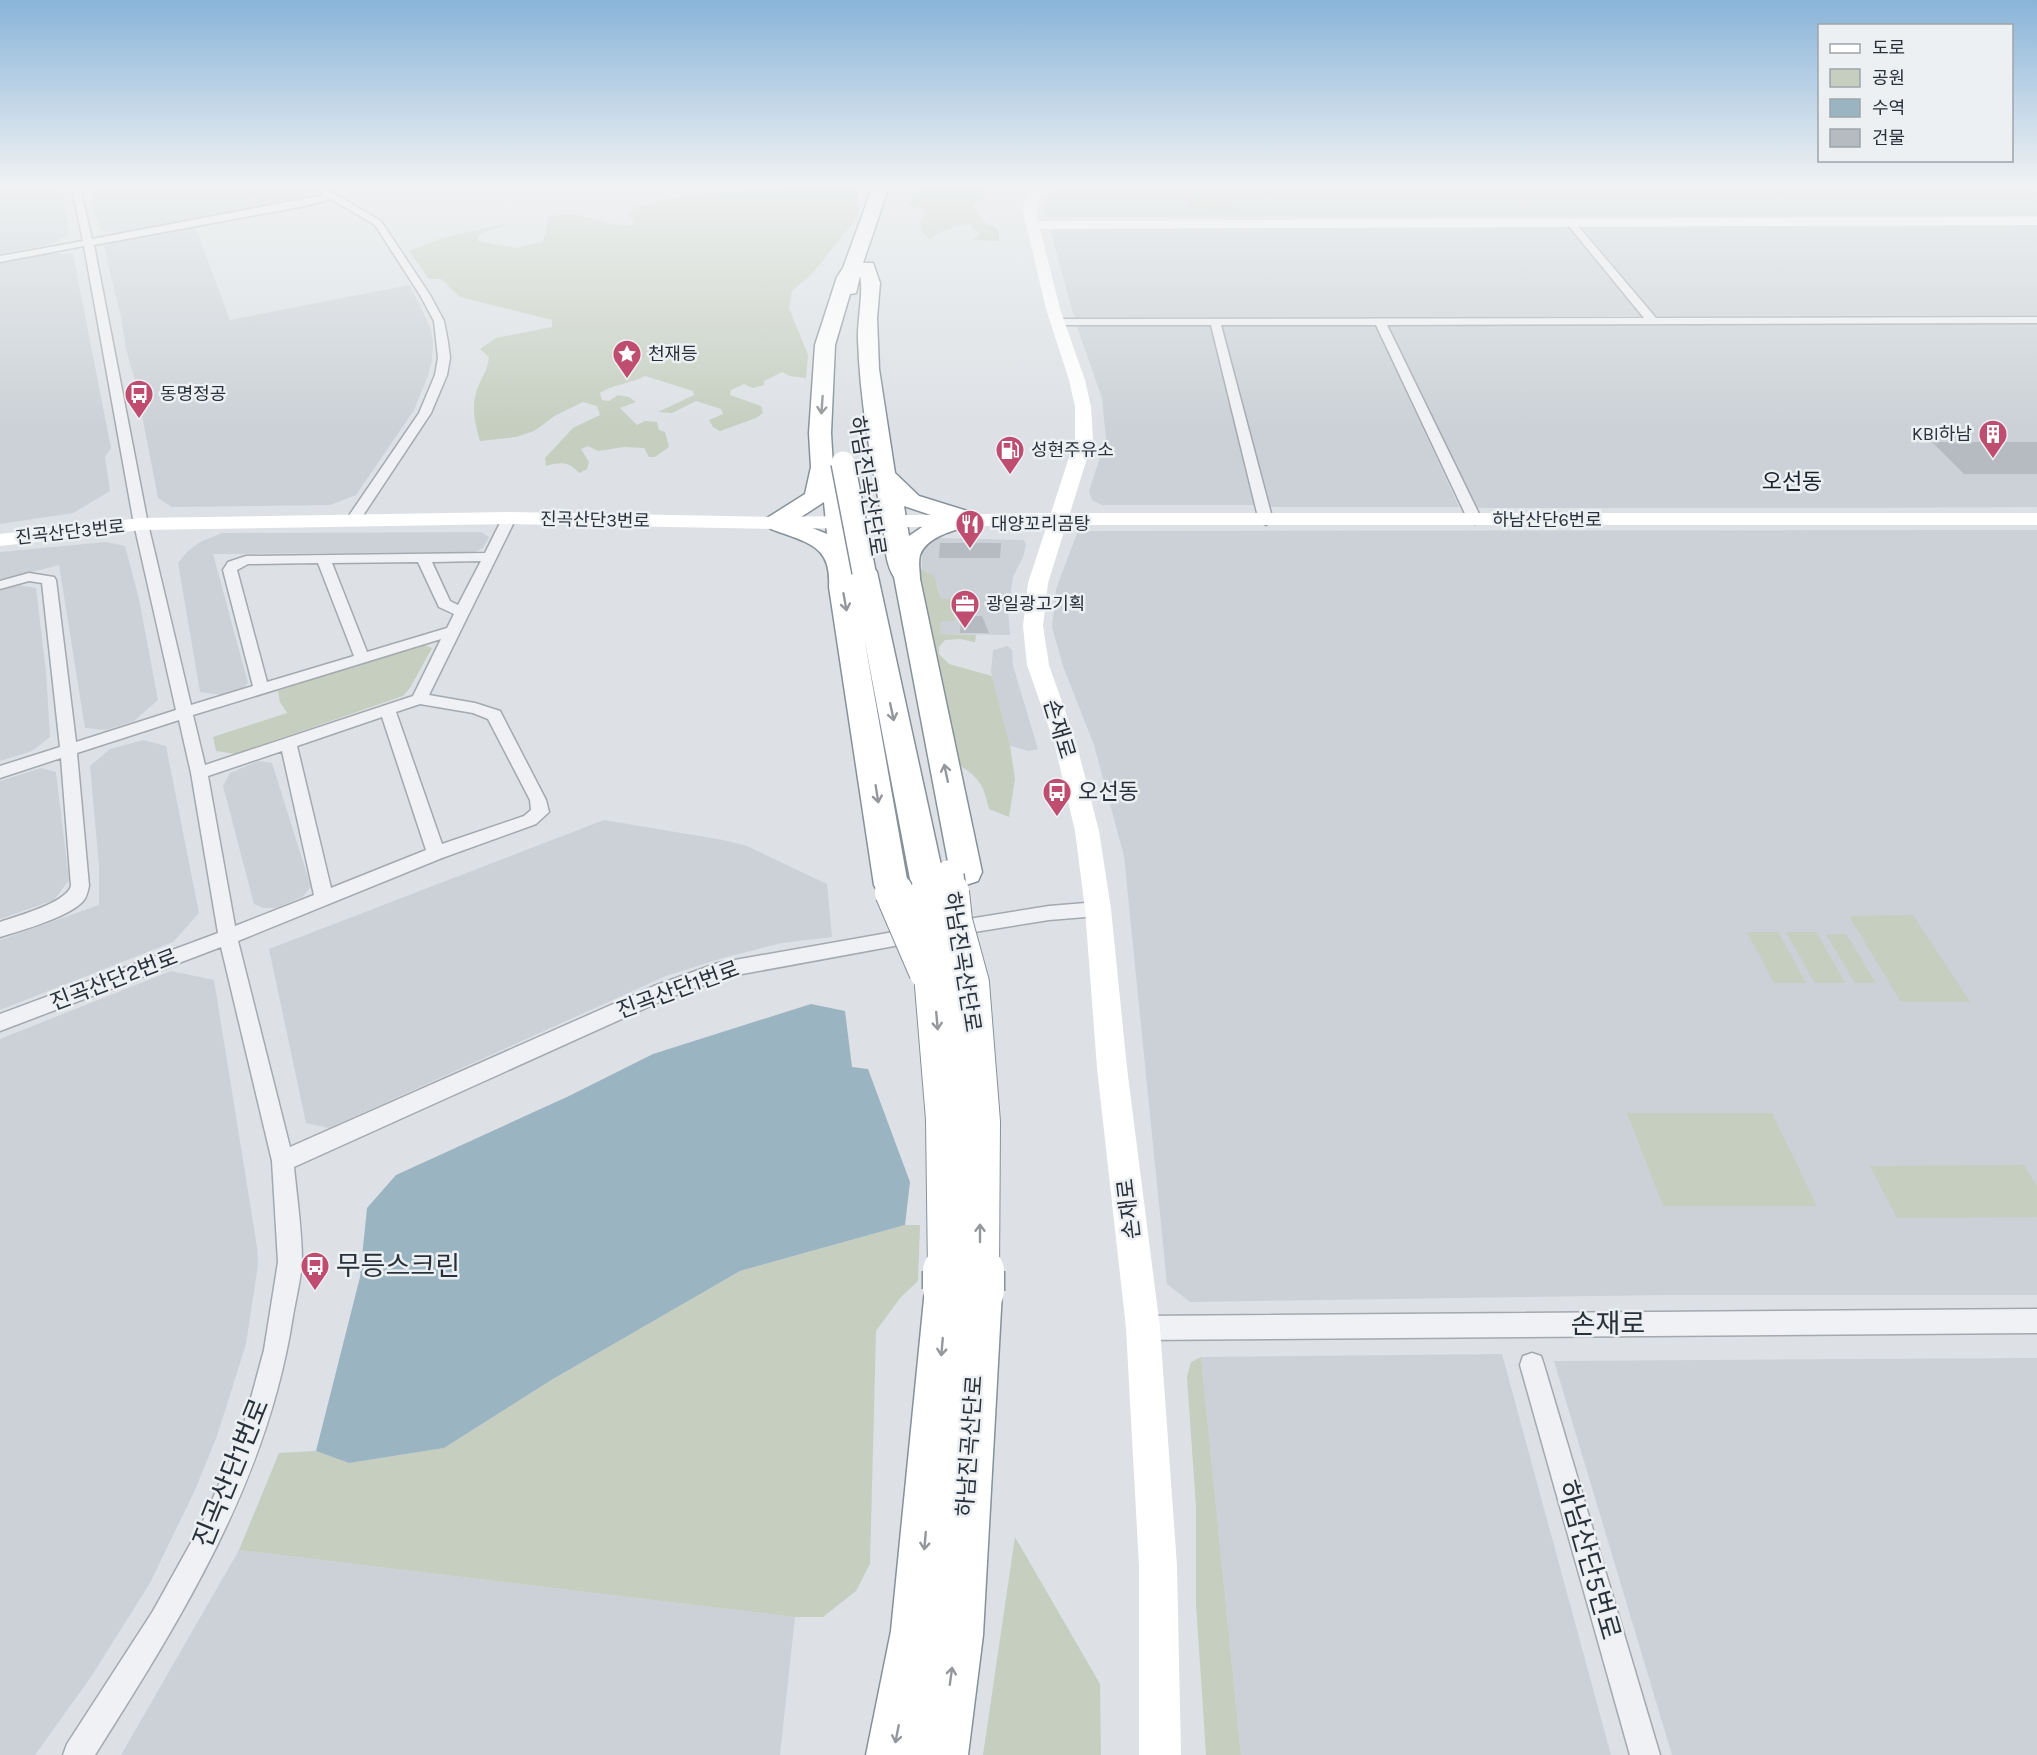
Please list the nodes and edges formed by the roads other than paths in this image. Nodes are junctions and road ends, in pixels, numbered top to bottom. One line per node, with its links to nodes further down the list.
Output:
1 (92, 265): 24 (street, 진곡산단3번로)
2 (406, 265): 17 (street)
3 (1043, 265): 10 (street, 손재로)
4 (1606, 265): 6 (street)
5 (860, 267): 11 (highway, 하남진곡산단로); 12 (highway, one-way to 12); 13 (highway)
6 (1652, 320): 7 (street); 9 (street)
7 (2037, 320)
8 (1215, 321): 9 (street); 10 (street); 19 (street)
9 (1380, 321): 20 (street)
10 (1057, 322): 18 (street, 손재로)
11 (847, 404)
12 (845, 457): 21 (highway); 23 (highway); 29 (highway, 하남진곡산단로, bridge)
13 (884, 474): 15 (highway); 22 (highway)
14 (509, 518): 17 (street, 진곡산단3번로); 23 (street, 진곡산단3번로); 27 (street)
15 (968, 519): 18 (street, 하남산단6번로); 22 (street, 진곡산단3번로); 29 (highway)
16 (2037, 519): 20 (street, 하남산단6번로)
17 (352, 520): 24 (street, 진곡산단3번로)
18 (1057, 520): 19 (street, 하남산단6번로); 45 (street, 손재로)
19 (1266, 520): 20 (street, 하남산단6번로)
20 (1475, 520)
21 (837, 521): 22 (street, 진곡산단3번로); 23 (street, 진곡산단3번로); 29 (highway)
22 (894, 521): 29 (highway)
23 (776, 523): 29 (highway)
24 (141, 524): 25 (street, 진곡산단3번로); 37 (street)
25 (0, 540)
26 (423, 557): 27 (street); 28 (street); 31 (street)
27 (490, 557): 31 (street)
28 (323, 559): 33 (street); 34 (street)
29 (874, 572): 43 (highway, 하남진곡산단로); 43 (highway, one-way to 29)
30 (0, 585): 39 (street)
31 (461, 612): 32 (street)
32 (452, 631): 33 (street); 35 (street)
33 (362, 657): 34 (street)
34 (261, 689): 37 (street)
35 (419, 699): 36 (street, 진곡산단2번로); 42 (street, 진곡산단2번로)
36 (387, 710): 38 (street, 진곡산단2번로); 42 (street)
37 (183, 713): 39 (street); 41 (street)
38 (288, 744): 41 (street, 진곡산단2번로); 44 (street)
39 (69, 750): 40 (street); 46 (street)
40 (0, 772)
41 (199, 773): 47 (street)
42 (436, 853): 44 (street, 진곡산단2번로)
43 (933, 878): 50 (highway, 하남진곡산단로, one-way to 50, bridge); 50 (highway, 하남진곡산단로, one-way to 43, bridge)
44 (324, 898): 47 (street, 진곡산단2번로)
45 (1098, 909): 49 (street, 진곡산단1번로); 52 (street, 손재로)
46 (0, 930)
47 (228, 937): 48 (street, 진곡산단2번로); 49 (street, 진곡산단1번로)
48 (0, 1023)
49 (283, 1161): 54 (street, 진곡산단1번로)
50 (964, 1290): 55 (highway, 하남진곡산단로, one-way to 55); 56 (highway, 하남진곡산단로, one-way to 50)
51 (2037, 1321): 52 (street, 손재로)
52 (1143, 1328): 57 (street, 손재로)
53 (1532, 1365): 58 (street, 하남산단5번로)
54 (78, 1755)
55 (893, 1755)
56 (941, 1755)
57 (1160, 1755)
58 (1645, 1755)

